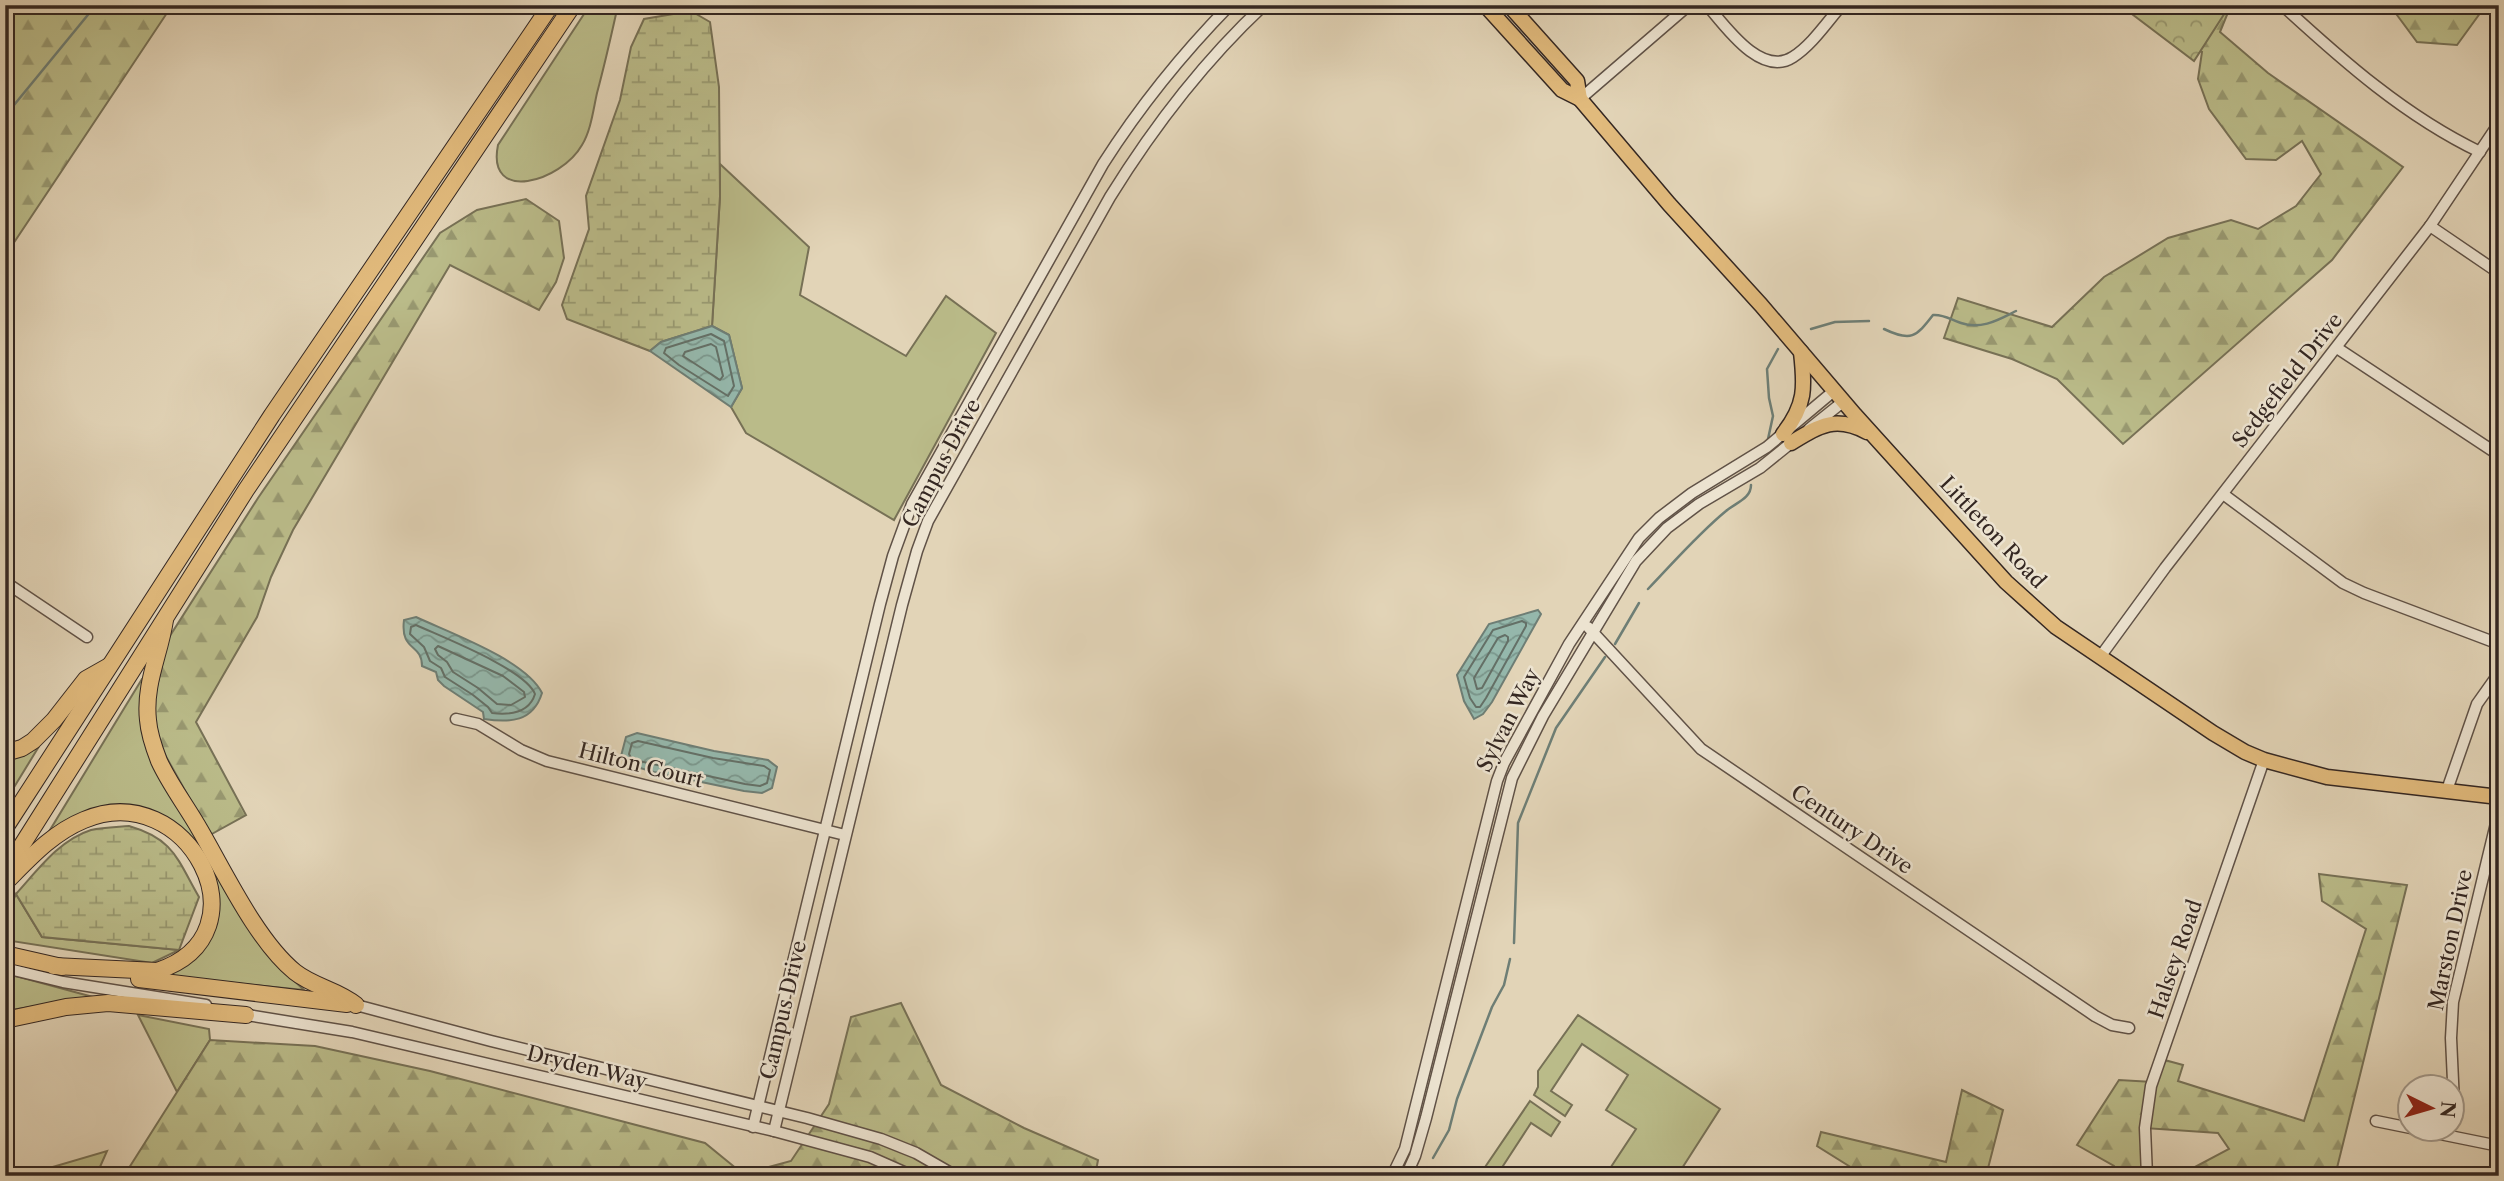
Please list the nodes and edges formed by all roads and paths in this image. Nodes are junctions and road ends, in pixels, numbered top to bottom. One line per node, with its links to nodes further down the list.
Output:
1 (551, 5): 30 (highway)
2 (572, 5): 24 (highway)
3 (1230, 5): 39 (street, Campus Drive)
4 (1264, 5): 40 (street, Campus Drive)
5 (1485, 5): 11 (main road, Littleton Road)
6 (1509, 5): 11 (main road, Littleton Road)
7 (1689, 5): 11 (street)
8 (1706, 5): 9 (street)
9 (1842, 5)
10 (2283, 5): 13 (street)
11 (1580, 99): 17 (main road, Littleton Road)
12 (2499, 123): 13 (street, Sedgefield Drive)
13 (2480, 152): 14 (street, Sedgefield Drive)
14 (2430, 226): 15 (street); 16 (street, Sedgefield Drive)
15 (2499, 273)
16 (2337, 348): 21 (street); 22 (street, Sedgefield Drive)
17 (1801, 352): 18 (main road, Littleton Road); 20 (main road)
18 (1840, 395): 19 (main road, Littleton Road); 20 (street, Sylvan Way)
19 (1876, 437): 20 (main road); 29 (main road, Littleton Road)
20 (1787, 438): 25 (street, Sylvan Way); 26 (street, Sylvan Way)
21 (2499, 455)
22 (2223, 494): 28 (street); 29 (street, Sedgefield Drive)
23 (5, 582): 27 (street)
24 (165, 614): 41 (highway); 46 (highway)
25 (1584, 622): 26 (street, Century Drive); 61 (street, Sylvan Way)
26 (1593, 632): 49 (street, Century Drive); 62 (street, Sylvan Way)
27 (87, 637)
28 (2499, 644)
29 (2100, 657): 34 (main road, Littleton Road)
30 (111, 665): 33 (highway); 38 (highway)
31 (2499, 673): 35 (street)
32 (456, 719): 39 (street, Hilton Court)
33 (5, 753)
34 (2264, 760): 35 (main road, Littleton Road); 63 (street, Halsey Road)
35 (2447, 790): 36 (main road, Littleton Road)
36 (2499, 797)
37 (2499, 811): 50 (street, Marston Drive)
38 (5, 828)
39 (824, 830): 40 (street, Hilton Court); 51 (street, Campus Drive)
40 (845, 835): 52 (street, Campus Drive)
41 (5, 872)
42 (5, 883): 44 (highway)
43 (5, 954): 44 (highway)
44 (54, 966): 46 (highway)
45 (5, 968): 47 (street, Dryden Way)
46 (356, 1005): 51 (street, Dryden Way)
47 (246, 1015): 48 (highway); 55 (street, Dryden Way)
48 (5, 1020)
49 (2129, 1028)
50 (2453, 1072)
51 (758, 1106): 52 (street, Dryden Way); 55 (street, Campus Drive)
52 (779, 1111): 56 (street, Campus Drive); 60 (street, Dryden Way)
53 (2376, 1121): 54 (street)
54 (2396, 1124)
55 (753, 1126): 56 (street, Dryden Way)
56 (774, 1131): 59 (street, Dryden Way)
57 (2466, 1137): 58 (street)
58 (2499, 1146)
59 (913, 1176)
60 (956, 1176)
61 (1392, 1176)
62 (1406, 1176)
63 (2147, 1176)

